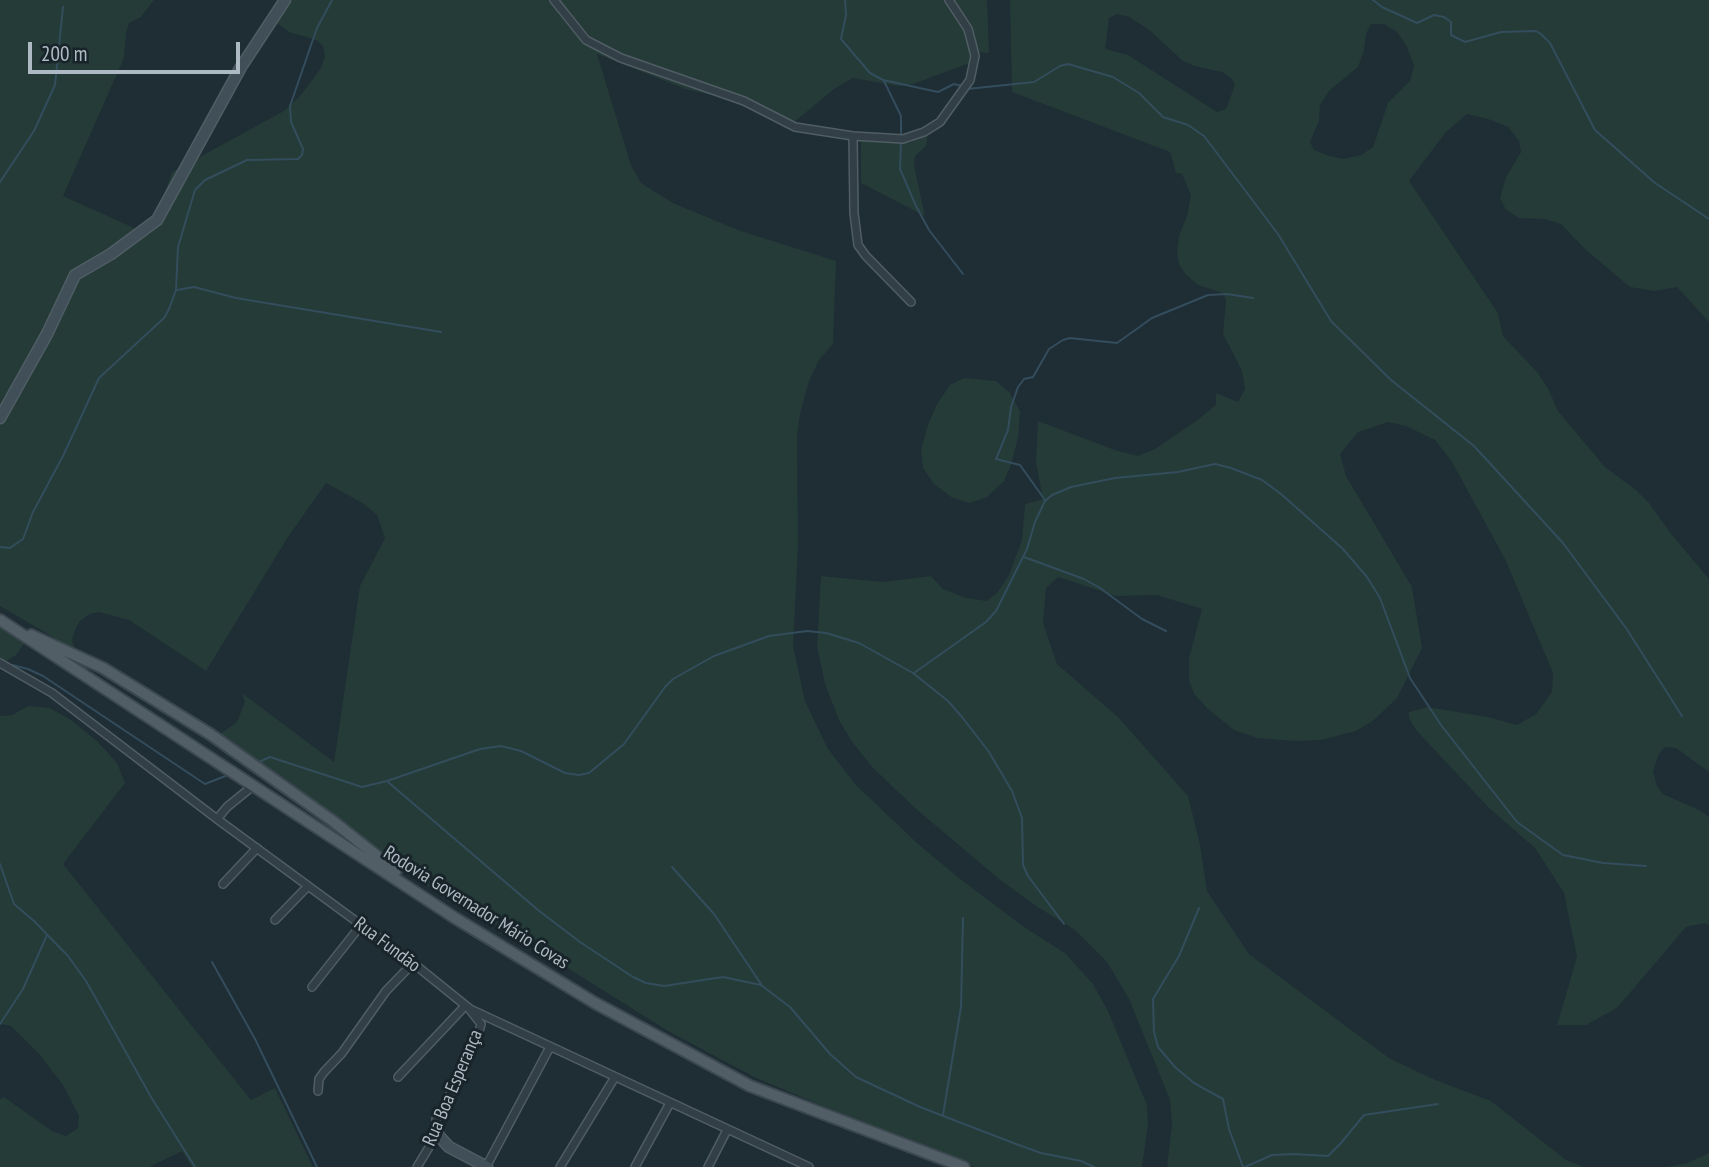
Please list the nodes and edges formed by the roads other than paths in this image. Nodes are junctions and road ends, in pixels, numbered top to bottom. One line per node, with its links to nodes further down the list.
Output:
1 (285, 0): 6 (street)
2 (554, 0): 4 (street)
3 (949, 0): 4 (street)
4 (853, 136): 5 (street)
5 (911, 302)
6 (0, 418)
7 (0, 620): 9 (main road, Rodovia Governador Mário Covas); 11 (main road)
8 (0, 663): 12 (street, Rua Fundão)
9 (205, 753): 10 (main road, Rodovia Governador Mário Covas); 11 (main road)
10 (254, 785): 12 (street); 16 (main road, Rodovia Governador Mário Covas)
11 (279, 785): 16 (main road)
12 (217, 819): 13 (street, Rua Fundão)
13 (257, 848): 14 (street); 15 (street, Rua Fundão)
14 (223, 884)
15 (308, 886): 17 (street); 18 (street, Rua Fundão)
16 (455, 918): 37 (main road, Rodovia Governador Mário Covas)
17 (275, 920)
18 (360, 925): 19 (street, Rua Fundão); 20 (street)
19 (413, 963): 21 (street, Rua Fundão); 25 (street)
20 (312, 987)
21 (467, 1008): 22 (street, Rua Fundão); 23 (street); 28 (street, Rua Boa Esperança)
22 (550, 1047): 24 (street, Rua Fundão); 31 (street)
23 (398, 1077)
24 (615, 1077): 26 (street, Rua Fundão); 32 (street)
25 (318, 1091)
26 (670, 1103): 27 (street, Rua Fundão); 33 (street)
27 (727, 1130): 29 (street, Rua Fundão); 34 (street)
28 (437, 1134): 30 (street, Rua Boa Esperança); 31 (street)
29 (788, 1158): 35 (street); 36 (street, Rua Fundão)
30 (417, 1167)
31 (487, 1167)
32 (560, 1167)
33 (635, 1167)
34 (708, 1167)
35 (783, 1167)
36 (809, 1167)
37 (964, 1167)

